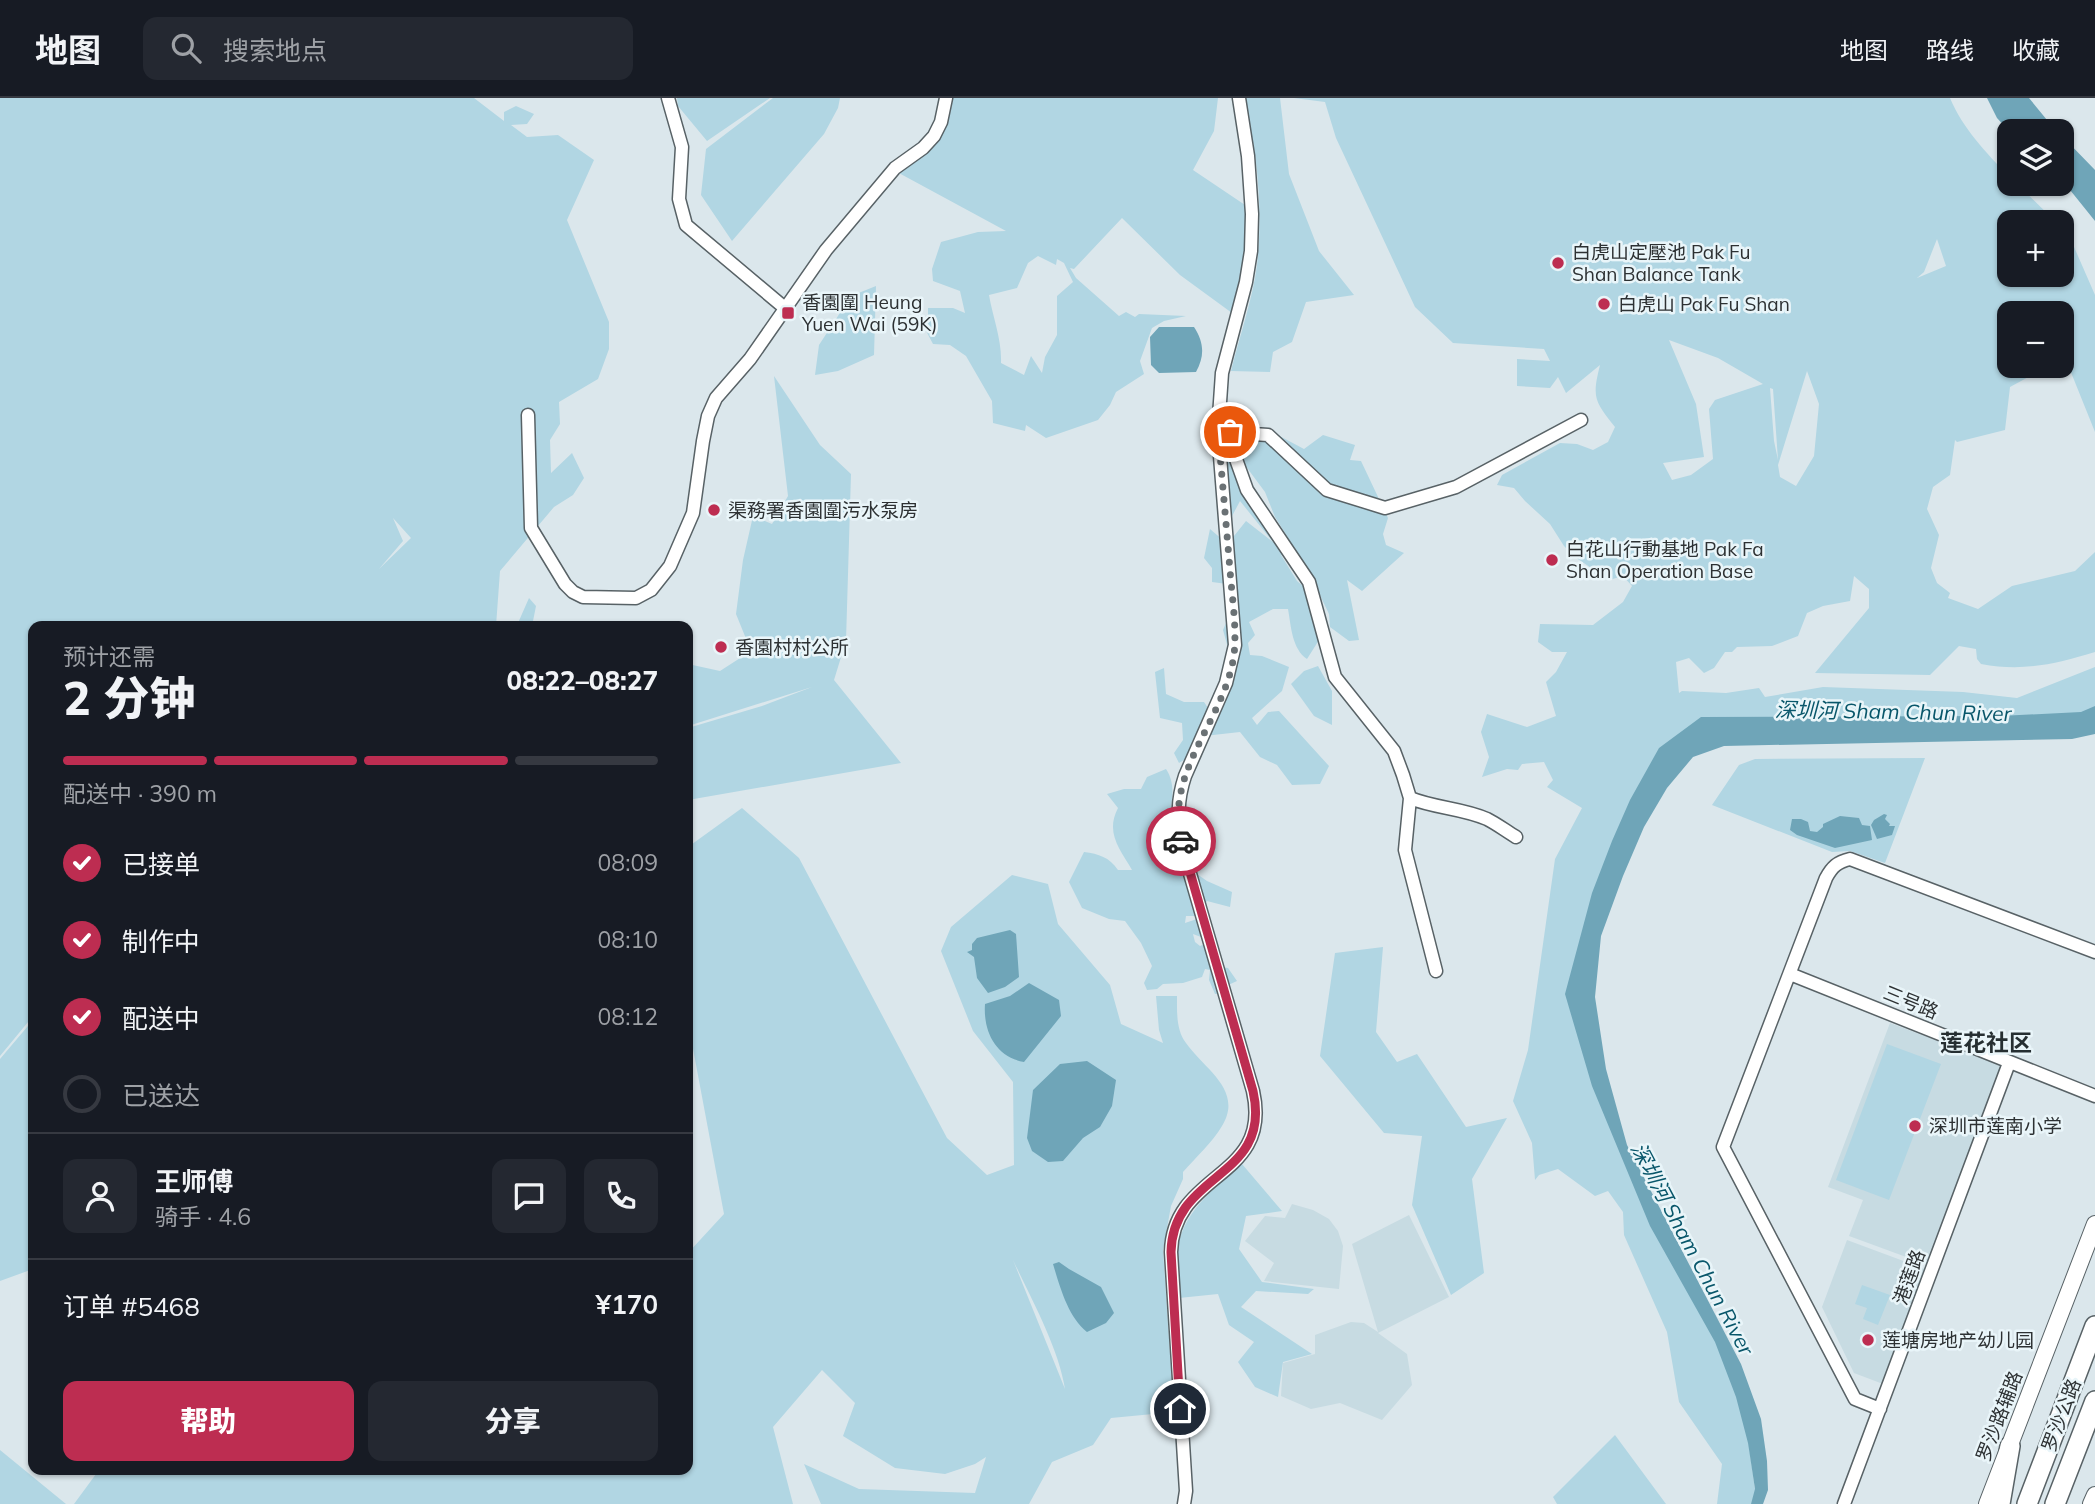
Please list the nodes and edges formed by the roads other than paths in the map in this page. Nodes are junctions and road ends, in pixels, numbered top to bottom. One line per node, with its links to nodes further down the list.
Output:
1 (667, 98): 4 (street)
2 (946, 98): 4 (street)
3 (1239, 98): 7 (street)
4 (786, 309): 5 (street)
5 (528, 415)
6 (1581, 420): 7 (street)
7 (1224, 432): 8 (street); 21 (street)
8 (1410, 798): 9 (street); 11 (street)
9 (1516, 837)
10 (2095, 952): 12 (street)
11 (1436, 971)
12 (1790, 974): 13 (street, 三号路); 18 (street)
13 (2009, 1063): 14 (street, 三号路); 18 (street, 港莲路)
14 (2095, 1096)
15 (2095, 1224): 19 (main road, 罗沙路辅路)
16 (2095, 1326): 25 (highway, 罗沙公路)
17 (2094, 1406): 26 (highway, 罗沙公路)
18 (1880, 1409): 22 (street, 港莲路)
19 (2010, 1446): 23 (main road, 罗沙路辅路); 24 (highway)
20 (2095, 1495): 27 (main road)
21 (1184, 1504)
22 (1844, 1504)
23 (1987, 1504)
24 (2000, 1504)
25 (2027, 1504)
26 (2055, 1504)
27 (2091, 1504)

